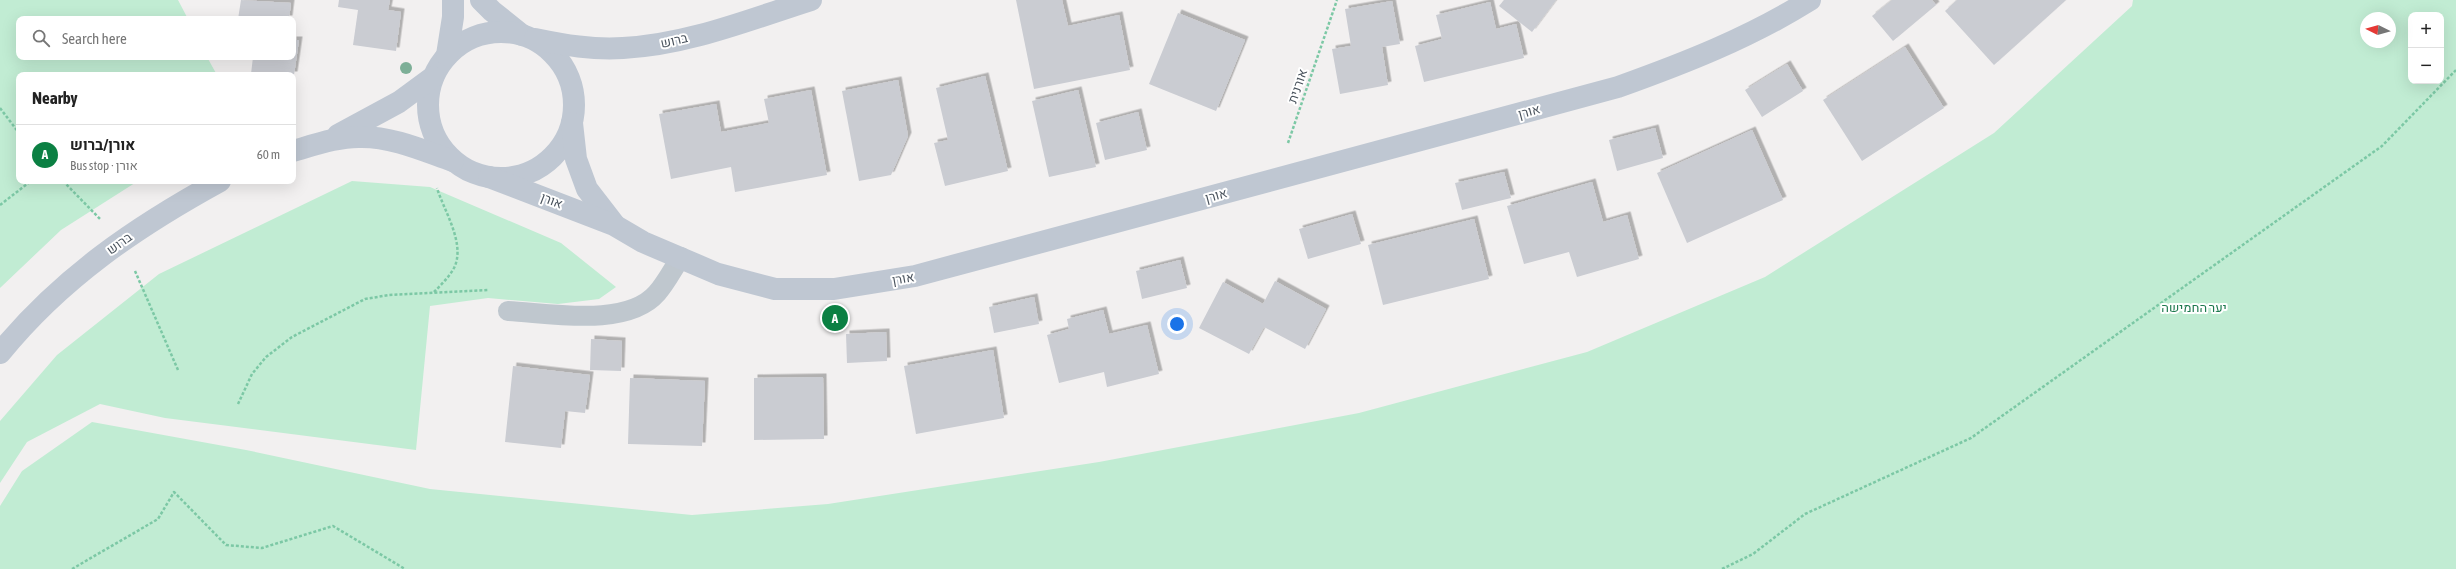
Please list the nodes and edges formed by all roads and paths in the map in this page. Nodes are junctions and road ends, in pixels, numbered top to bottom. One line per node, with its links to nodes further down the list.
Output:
1 (452, 0): 7 (street)
2 (481, 0): 6 (street, אורן)
3 (812, 0): 6 (street, ברוש)
4 (1337, 0): 18 (path, אורנית)
5 (1810, 0): 18 (street, אורן)
6 (527, 37): 7 (street, ברוש); 11 (street, אורן)
7 (447, 56): 9 (street)
8 (2456, 70): 35 (path)
9 (433, 77): 13 (street); 16 (street)
10 (0, 108): 12 (path)
11 (572, 122): 17 (street); 23 (street, אורן)
12 (16, 129)
13 (322, 142): 14 (street); 15 (street)
14 (296, 150)
15 (431, 153): 16 (street); 26 (path)
16 (453, 161): 17 (street)
17 (489, 178): 23 (street, אורן)
18 (1276, 179): 25 (street, אורן)
19 (27, 184): 22 (path)
20 (66, 184): 24 (path)
21 (215, 184): 24 (street, ברוש)
22 (0, 205)
23 (614, 225): 25 (street, אורן)
24 (121, 241): 28 (street, ברוש); 31 (path)
25 (681, 257): 27 (lane)
26 (434, 292): 27 (path); 32 (path)
27 (508, 311)
28 (28, 319): 29 (street, ברוש); 30 (street, ברוש)
29 (0, 353)
30 (0, 363)
31 (178, 370)
32 (238, 404)
33 (72, 569): 34 (path)
34 (405, 569)
35 (1722, 569)

